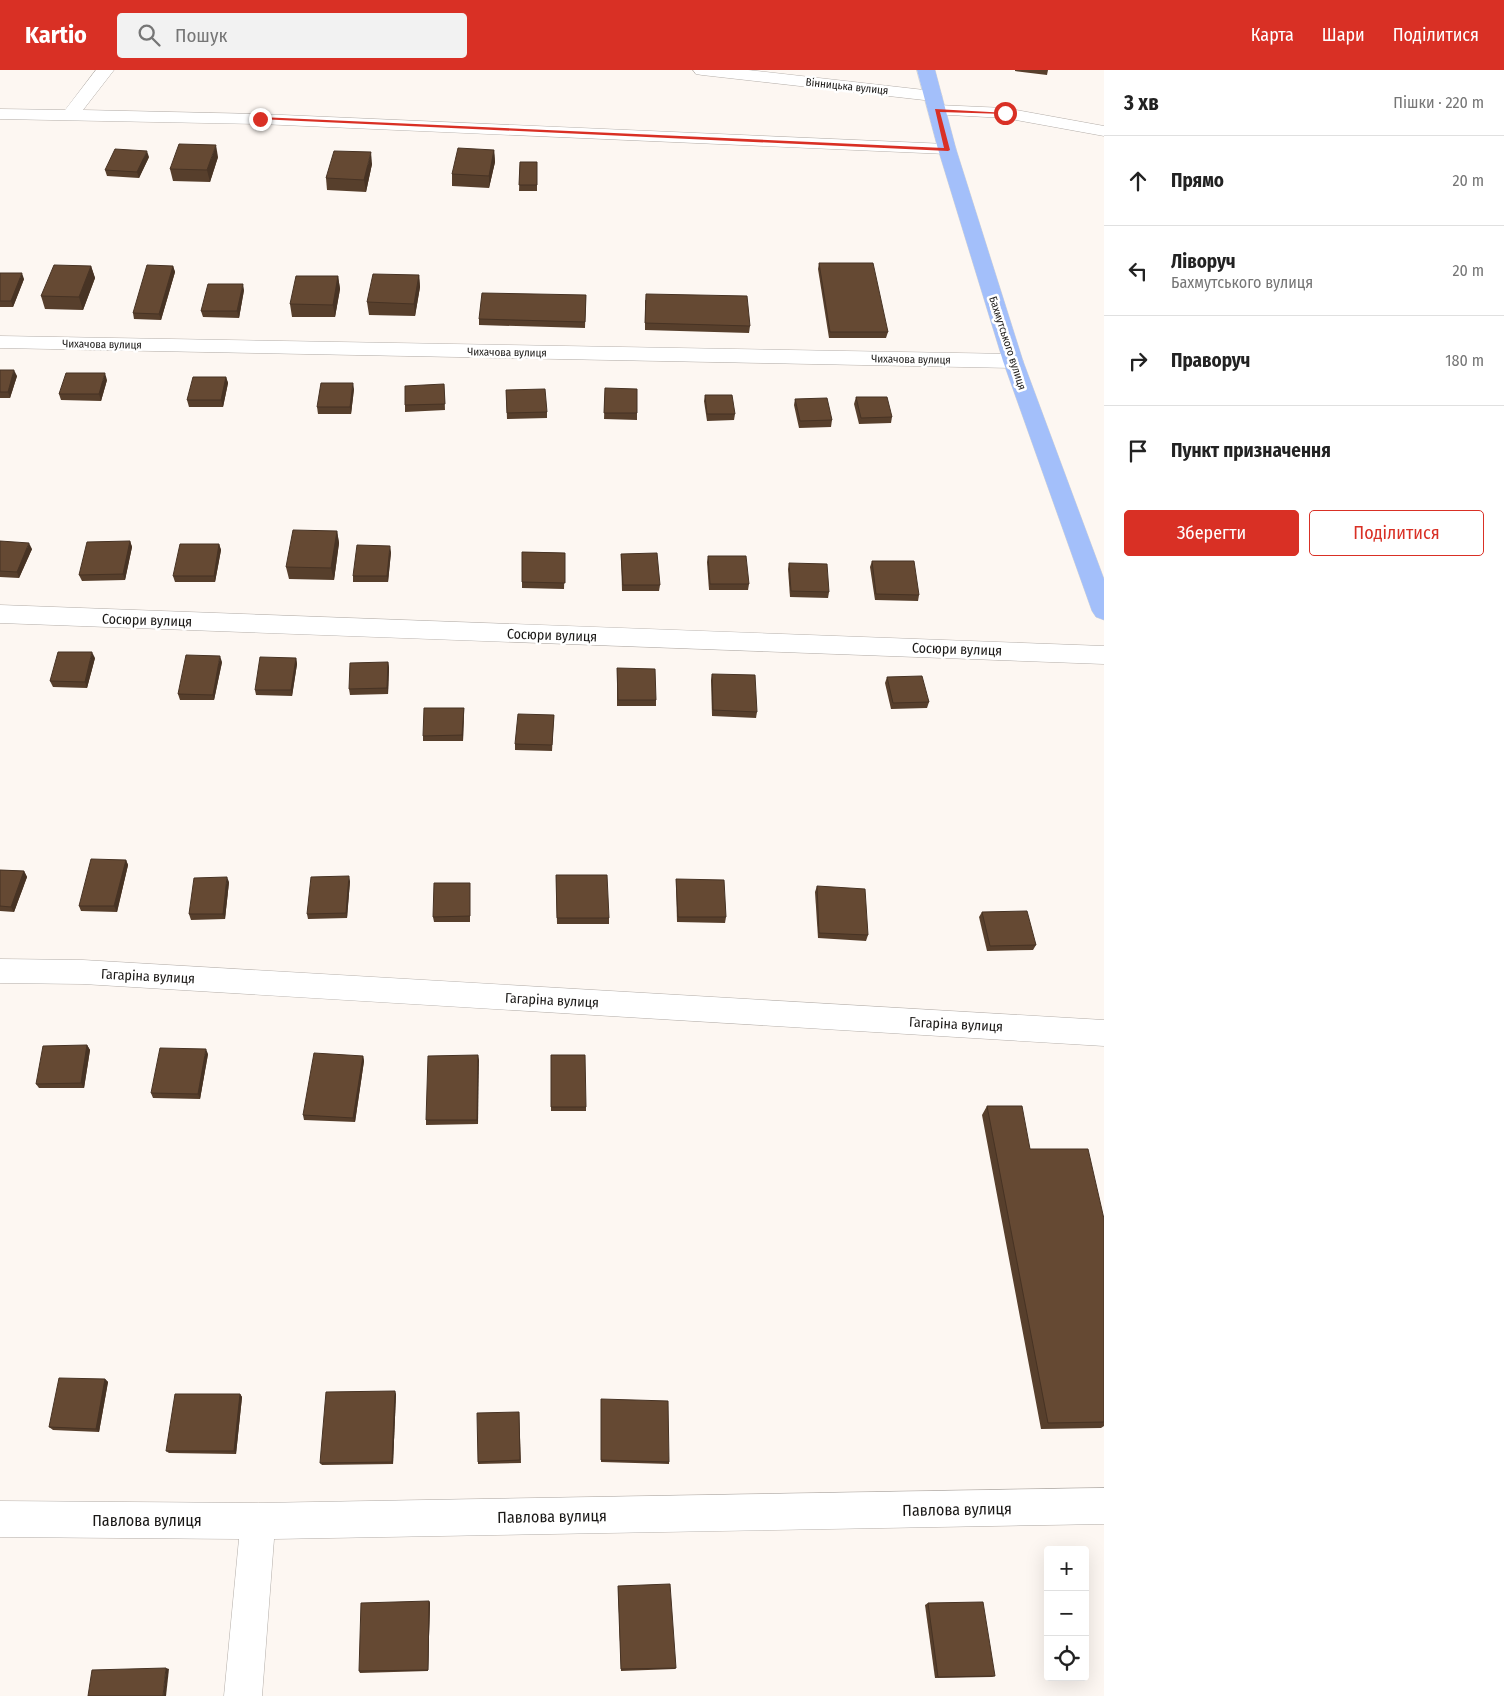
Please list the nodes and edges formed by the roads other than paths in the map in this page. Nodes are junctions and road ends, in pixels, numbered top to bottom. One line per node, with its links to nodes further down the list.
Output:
1 (105, 70): 6 (street)
2 (702, 70): 4 (street, Вінницька вулиця)
3 (926, 70): 4 (main road, Бахмутського вулиця)
4 (935, 103): 7 (street, Вінницька вулиця); 8 (main road, Бахмутського вулиця)
5 (0, 114): 6 (street)
6 (70, 115): 8 (street)
7 (1104, 131)
8 (948, 150): 10 (main road, Бахмутського вулиця)
9 (0, 342): 10 (street, Чихачова вулиця)
10 (1013, 361): 11 (main road, Бахмутського вулиця)
11 (1104, 611)
12 (0, 614): 13 (street, Сосюри вулиця)
13 (1104, 655)
14 (0, 971): 15 (street, Гагаріна вулиця)
15 (1104, 1033)
16 (1104, 1506): 18 (street, Павлова вулиця)
17 (0, 1519): 18 (street, Павлова вулиця)
18 (258, 1521): 19 (street)
19 (244, 1696)

